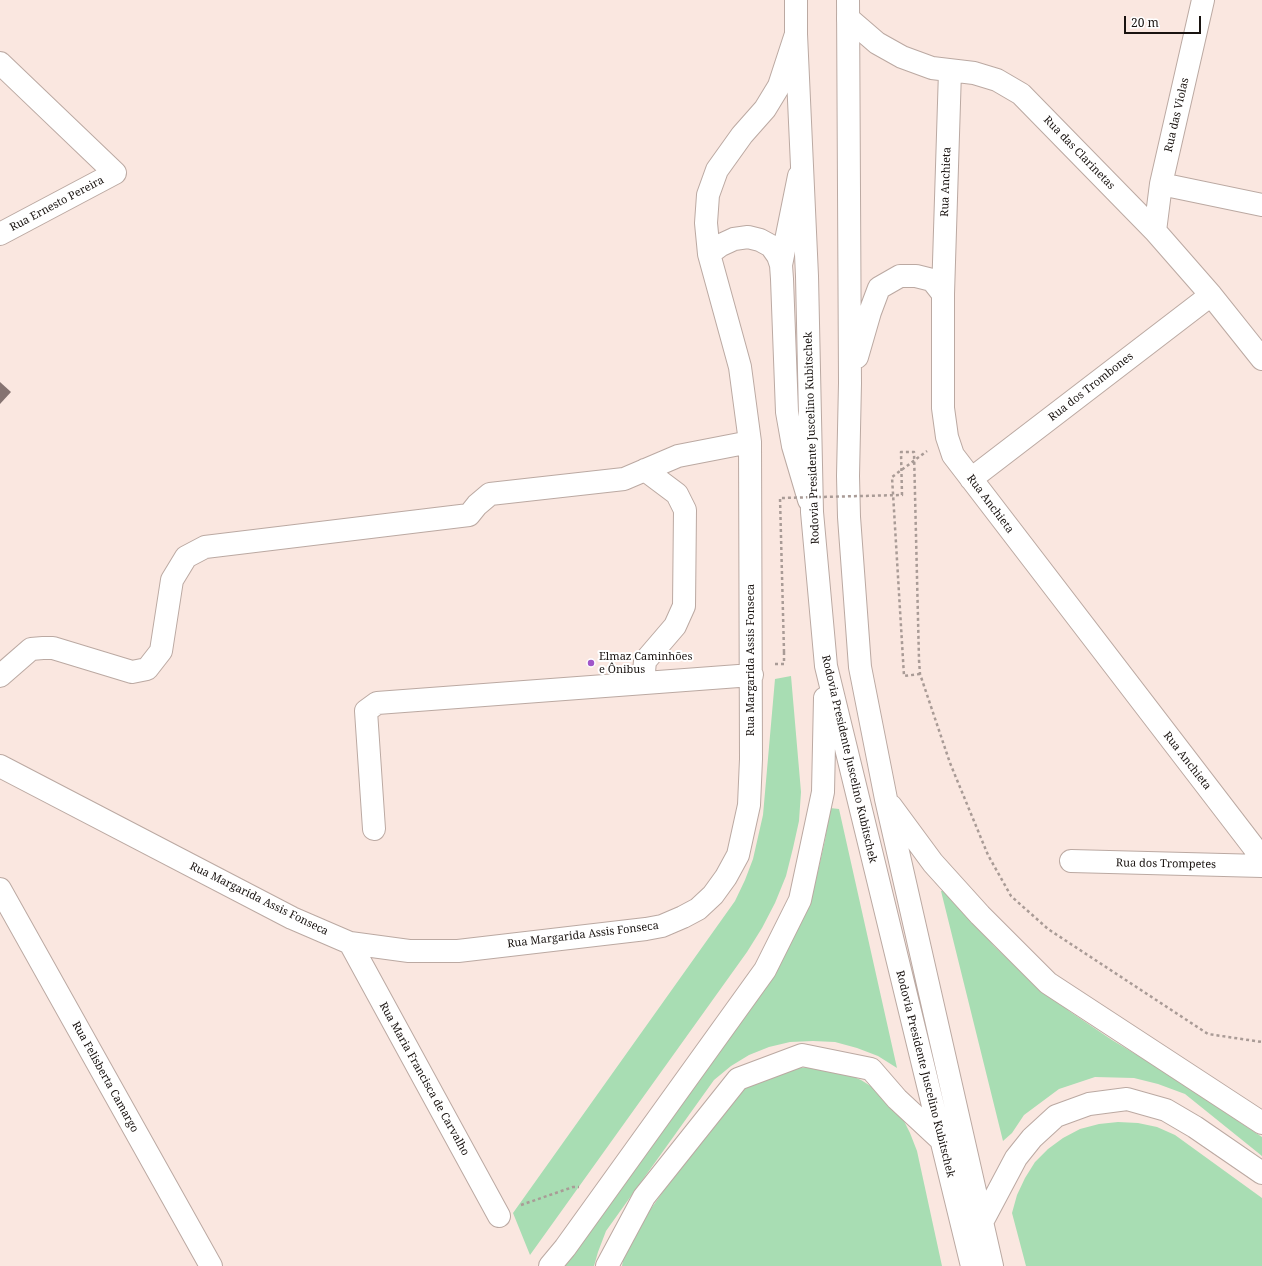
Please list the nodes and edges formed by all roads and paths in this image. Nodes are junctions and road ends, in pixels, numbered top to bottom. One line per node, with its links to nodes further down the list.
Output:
1 (796, 0): 4 (main road, Rodovia Presidente Juscelino Kubitschek)
2 (1203, 0): 8 (main road, Rua das Violas)
3 (848, 9): 6 (main road, Rua das Clarinetas); 17 (main road, Rodovia Presidente Juscelino Kubitschek)
4 (796, 34): 7 (main road, Rodovia Presidente Juscelino Kubitschek); 12 (main road, Rua Margarida Assis Fonseca)
5 (0, 63): 11 (main road, Rua Ernesto Pereira)
6 (950, 71): 10 (main road, Rua das Clarinetas); 14 (main road, Rua Anchieta)
7 (802, 161): 13 (main road); 22 (main road, Rodovia Presidente Juscelino Kubitschek)
8 (1161, 184): 9 (main road); 10 (main road, Rua das Violas)
9 (1262, 205)
10 (1154, 231): 15 (main road, Rua das Clarinetas)
11 (0, 234)
12 (709, 254): 13 (main road); 19 (main road, Rua Margarida Assis Fonseca)
13 (781, 265): 22 (main road)
14 (943, 294): 17 (main road); 18 (main road, Rua Anchieta)
15 (1211, 294): 16 (main road, Rua das Clarinetas); 21 (main road, Rua dos Trombones)
16 (1262, 359)
17 (850, 383): 30 (main road, Rodovia Presidente Juscelino Kubitschek)
18 (947, 437): 21 (main road, Rua Anchieta); 25 (path)
19 (750, 442): 20 (main road); 26 (main road, Rua Margarida Assis Fonseca)
20 (645, 470): 27 (main road); 28 (main road)
21 (971, 479): 32 (main road, Rua Anchieta)
22 (812, 512): 24 (main road, Rodovia Presidente Juscelino Kubitschek)
23 (784, 652): 25 (path, bridge)
24 (826, 666): 39 (main road, Rodovia Presidente Juscelino Kubitschek); 41 (main road)
25 (920, 674): 37 (path)
26 (752, 675): 28 (main road); 36 (main road, Rua Margarida Assis Fonseca)
27 (0, 676)
28 (644, 683): 31 (main road)
29 (0, 766): 36 (main road, Rua Margarida Assis Fonseca)
30 (886, 799): 38 (main road); 43 (main road, Rodovia Presidente Juscelino Kubitschek)
31 (374, 829)
32 (1262, 858)
33 (1071, 861): 34 (main road, Rua dos Trompetes)
34 (1262, 866)
35 (0, 889): 44 (main road, Rua Felisberta Camargo)
36 (350, 943): 42 (main road, Rua Maria Francisca de Carvalho)
37 (1262, 1042)
38 (1262, 1124)
39 (940, 1139): 46 (main road); 47 (main road, Rodovia Presidente Juscelino Kubitschek)
40 (1262, 1173): 43 (main road)
41 (609, 1187): 42 (path); 45 (main road)
42 (499, 1216)
43 (982, 1222): 48 (main road, Rodovia Presidente Juscelino Kubitschek)
44 (210, 1266)
45 (550, 1266)
46 (607, 1266)
47 (972, 1266)
48 (992, 1266)

